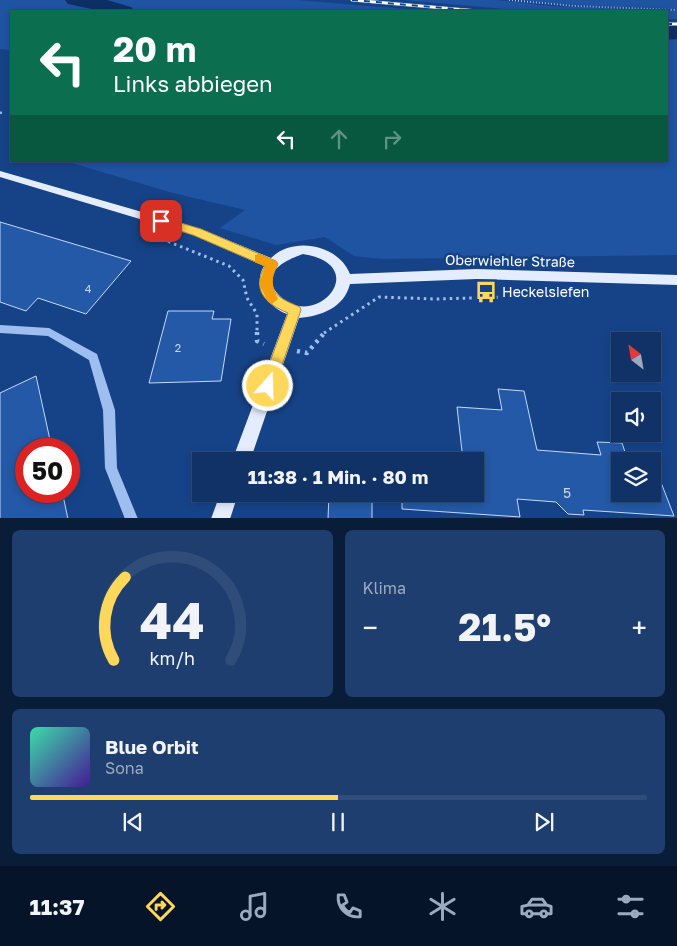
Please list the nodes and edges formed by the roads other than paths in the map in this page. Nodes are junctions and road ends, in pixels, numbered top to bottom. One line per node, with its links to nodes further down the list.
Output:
1 (0, 174): 2 (main road)
2 (272, 264): 3 (main road); 5 (main road)
3 (343, 279): 4 (main road, Oberwiehler Straße); 5 (main road)
4 (677, 280)
5 (295, 310): 7 (main road)
6 (2, 331): 9 (street)
7 (244, 452)
8 (226, 502): 10 (main road)
9 (132, 518)
10 (220, 518)

